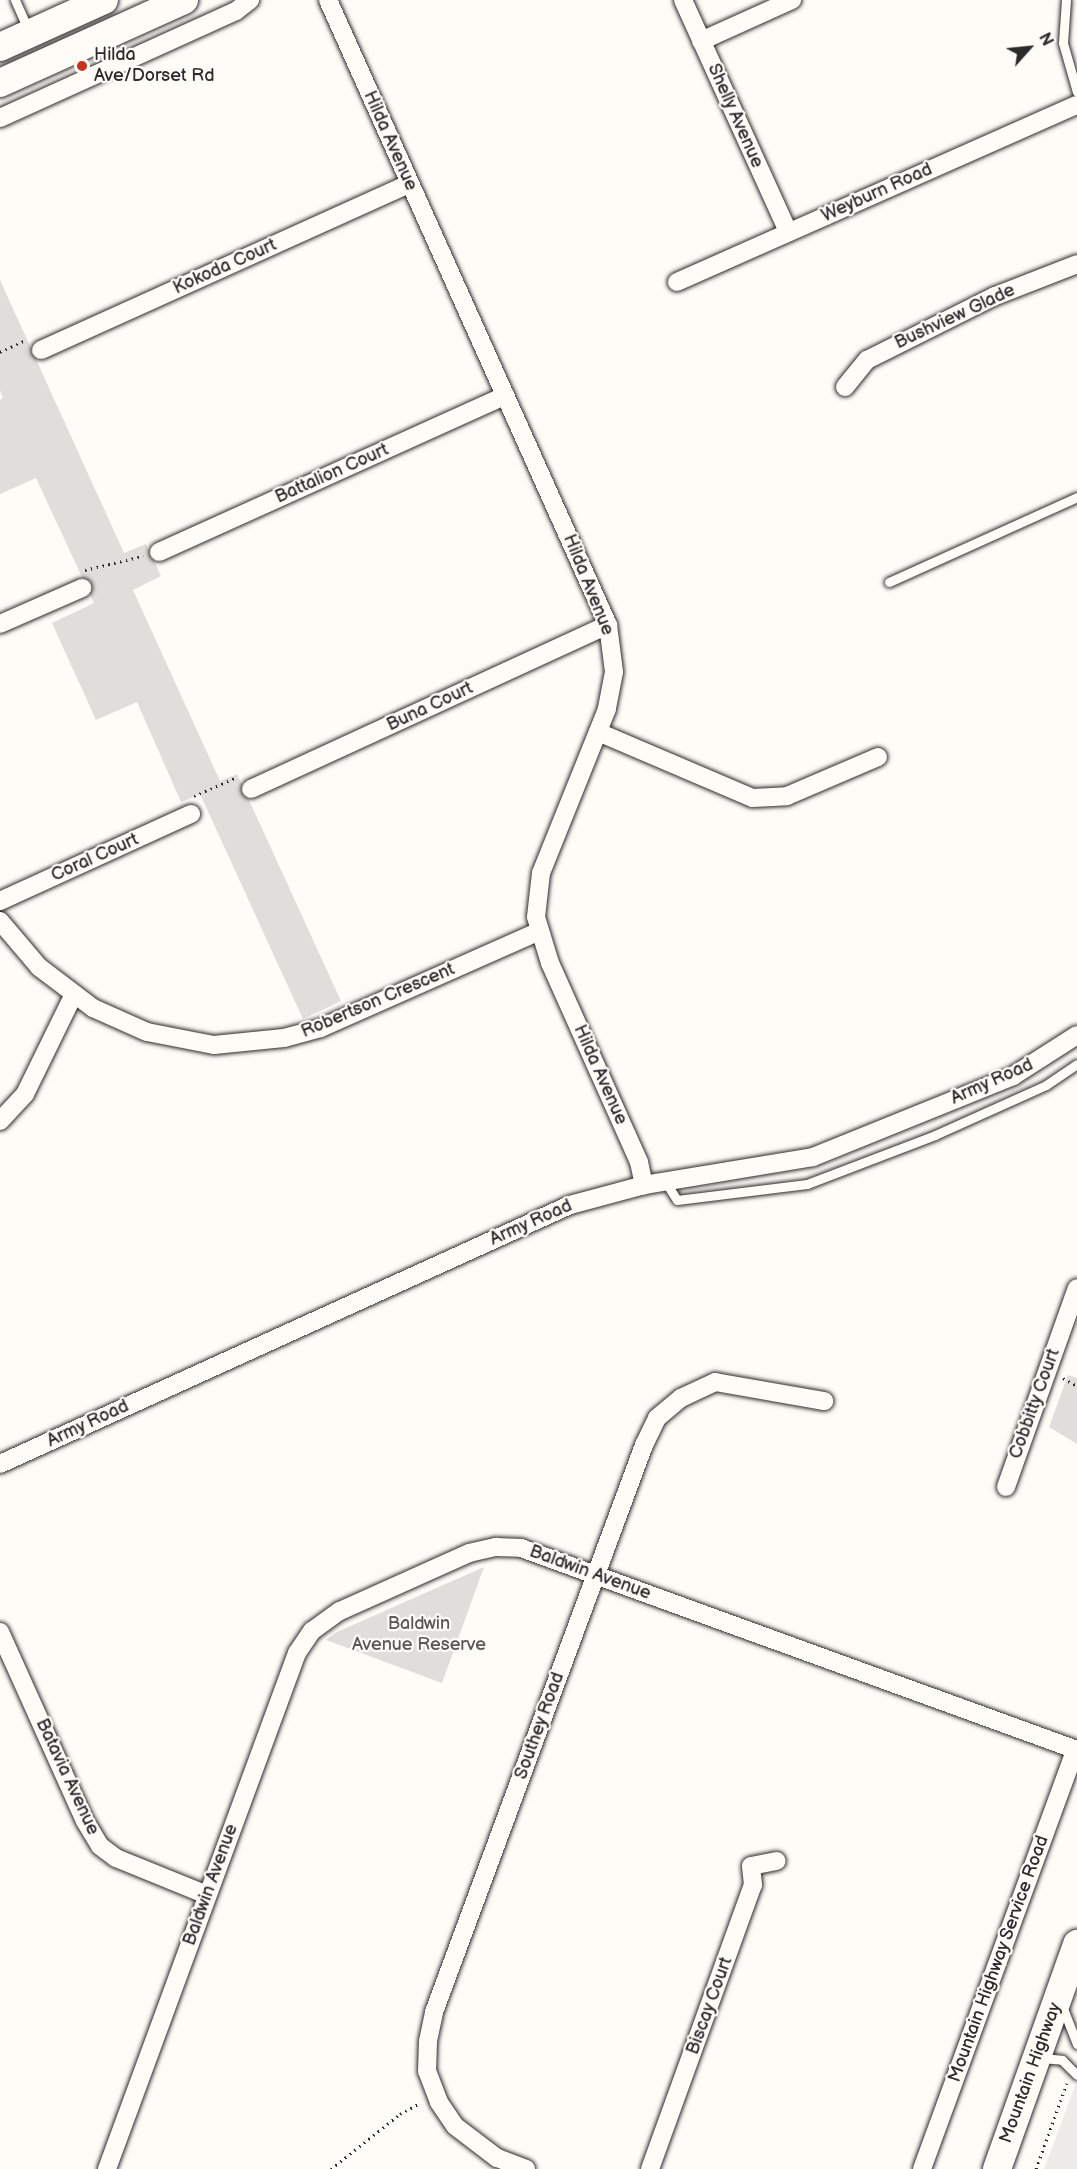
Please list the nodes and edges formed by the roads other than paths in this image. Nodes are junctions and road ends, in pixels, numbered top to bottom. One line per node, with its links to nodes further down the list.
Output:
1 (15, 0): 9 (lane)
2 (104, 0): 9 (main road)
3 (184, 0): 12 (main road)
4 (250, 0): 16 (street)
5 (328, 0): 17 (street, Hilda Avenue)
6 (683, 0): 10 (street, Shelly Avenue)
7 (792, 0): 10 (street)
8 (1066, 0): 14 (lane)
9 (30, 33): 11 (main road); 12 (main road)
10 (701, 40): 18 (street, Shelly Avenue)
11 (0, 47)
12 (64, 54): 13 (main road)
13 (0, 83)
14 (1077, 93)
15 (1077, 105): 18 (street, Weyburn Road)
16 (0, 118)
17 (408, 184): 21 (street, Kokoda Court); 23 (street, Hilda Avenue)
18 (788, 232): 20 (street, Weyburn Road)
19 (1077, 264): 22 (street, Bushview Glade)
20 (677, 282)
21 (35, 345)
22 (845, 387)
23 (505, 396): 25 (street, Battalion Court); 29 (street, Hilda Avenue)
24 (1077, 497): 27 (lane)
25 (159, 552)
26 (80, 580): 28 (street)
27 (889, 582)
28 (0, 624)
29 (608, 625): 30 (street, Hilda Avenue); 32 (street, Buna Court)
30 (598, 732): 31 (street); 36 (street, Hilda Avenue)
31 (878, 757)
32 (246, 783)
33 (191, 806): 34 (street, Coral Court)
34 (0, 901)
35 (0, 921): 37 (street, Robertson Crescent)
36 (538, 932): 37 (street, Robertson Crescent); 42 (street, Hilda Avenue)
37 (73, 996): 40 (street)
38 (1077, 1035): 41 (street, Army Road)
39 (1077, 1064): 41 (lane)
40 (0, 1121)
41 (665, 1181): 42 (street, Army Road)
42 (644, 1185): 45 (street, Army Road)
43 (1077, 1288): 46 (street, Cobbitty Court)
44 (824, 1401): 47 (street, Southey Road)
45 (0, 1464)
46 (1006, 1487)
47 (597, 1574): 49 (street, Baldwin Avenue); 51 (street, Baldwin Avenue); 58 (street, Southey Road)
48 (0, 1632): 51 (street, Batavia Avenue)
49 (1076, 1749): 60 (street, Mountain Highway Service Road)
50 (777, 1861): 59 (street, Biscay Court)
51 (207, 1895): 57 (street, Baldwin Avenue)
52 (1077, 1944): 53 (main road, Mountain Highway)
53 (1058, 1998): 54 (lane); 55 (main road, Mountain Highway)
54 (1077, 2044)
55 (1036, 2058): 56 (lane); 61 (main road, Mountain Highway)
56 (1077, 2074)
57 (107, 2169)
58 (526, 2169)
59 (650, 2169)
60 (922, 2169)
61 (997, 2169)

